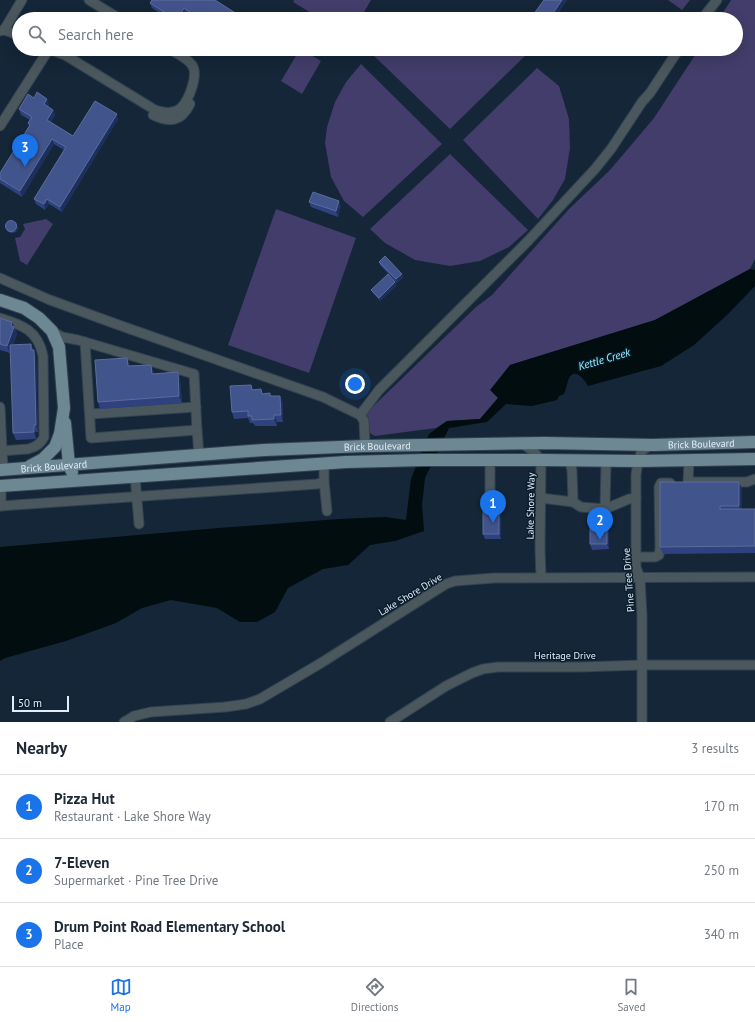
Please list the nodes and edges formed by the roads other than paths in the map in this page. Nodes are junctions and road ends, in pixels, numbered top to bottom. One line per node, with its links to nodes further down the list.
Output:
1 (22, 0): 4 (street)
2 (89, 0): 5 (street)
3 (716, 0): 6 (street)
4 (14, 12)
5 (109, 12)
6 (707, 12)
7 (12, 15): 8 (street)
8 (2, 30): 9 (street)
9 (12, 33)
10 (45, 56): 14 (street)
11 (57, 56): 12 (street)
12 (180, 56)
13 (674, 56): 24 (street)
14 (0, 126)
15 (0, 278): 24 (street)
16 (0, 300): 18 (main road)
17 (0, 318): 30 (street)
18 (52, 331): 19 (street); 22 (main road)
19 (85, 342): 21 (street); 23 (street)
20 (0, 407): 30 (street)
21 (196, 407): 23 (street); 25 (street)
22 (64, 408): 40 (main road); 41 (main road)
23 (90, 414): 25 (street)
24 (360, 414): 29 (street)
25 (197, 430): 31 (street)
26 (755, 442): 28 (main road, Brick Boulevard)
27 (523, 444): 28 (main road, Brick Boulevard); 29 (main road, Brick Boulevard); 34 (street, Lake Shore Way)
28 (653, 445): 38 (street)
29 (365, 446): 31 (main road, Brick Boulevard)
30 (1, 451): 42 (street)
31 (199, 455): 40 (main road, Brick Boulevard)
32 (755, 459): 36 (main road, Brick Boulevard)
33 (490, 460): 34 (main road, Brick Boulevard); 39 (main road, Brick Boulevard); 49 (street)
34 (542, 460): 35 (main road, Brick Boulevard); 51 (street, Lake Shore Way)
35 (570, 460): 37 (main road, Brick Boulevard); 53 (street)
36 (689, 460): 38 (main road, Brick Boulevard); 47 (street)
37 (606, 461): 38 (main road, Brick Boulevard); 55 (street)
38 (638, 461): 52 (street, Pine Tree Drive)
39 (324, 464): 43 (main road, Brick Boulevard); 46 (street)
40 (69, 465): 41 (main road, Brick Boulevard); 45 (main road)
41 (26, 468): 42 (main road, Brick Boulevard)
42 (1, 470)
43 (135, 476): 45 (main road, Brick Boulevard); 50 (street)
44 (755, 479): 47 (street)
45 (80, 480): 48 (main road, Brick Boulevard)
46 (324, 481): 50 (street); 56 (street)
47 (688, 482): 58 (street)
48 (0, 486): 54 (street)
49 (490, 493)
50 (137, 496): 54 (street); 57 (street)
51 (541, 498): 53 (street); 59 (street, Lake Shore Way)
52 (636, 498): 55 (street); 58 (street, Pine Tree Drive)
53 (573, 502): 55 (street)
54 (0, 506)
55 (605, 509)
56 (327, 511)
57 (139, 524)
58 (636, 557): 61 (street, Pine Tree Drive)
59 (541, 577): 61 (street, Lake Shore Drive); 64 (street, Lake Shore Drive)
60 (755, 577): 61 (street, Lake Shore Drive)
61 (640, 578): 62 (street, Pine Tree Drive)
62 (642, 665): 63 (street, Heritage Drive); 65 (street, Heritage Drive); 66 (street, Pine Tree Drive)
63 (755, 665)
64 (124, 722)
65 (390, 722)
66 (642, 722)

